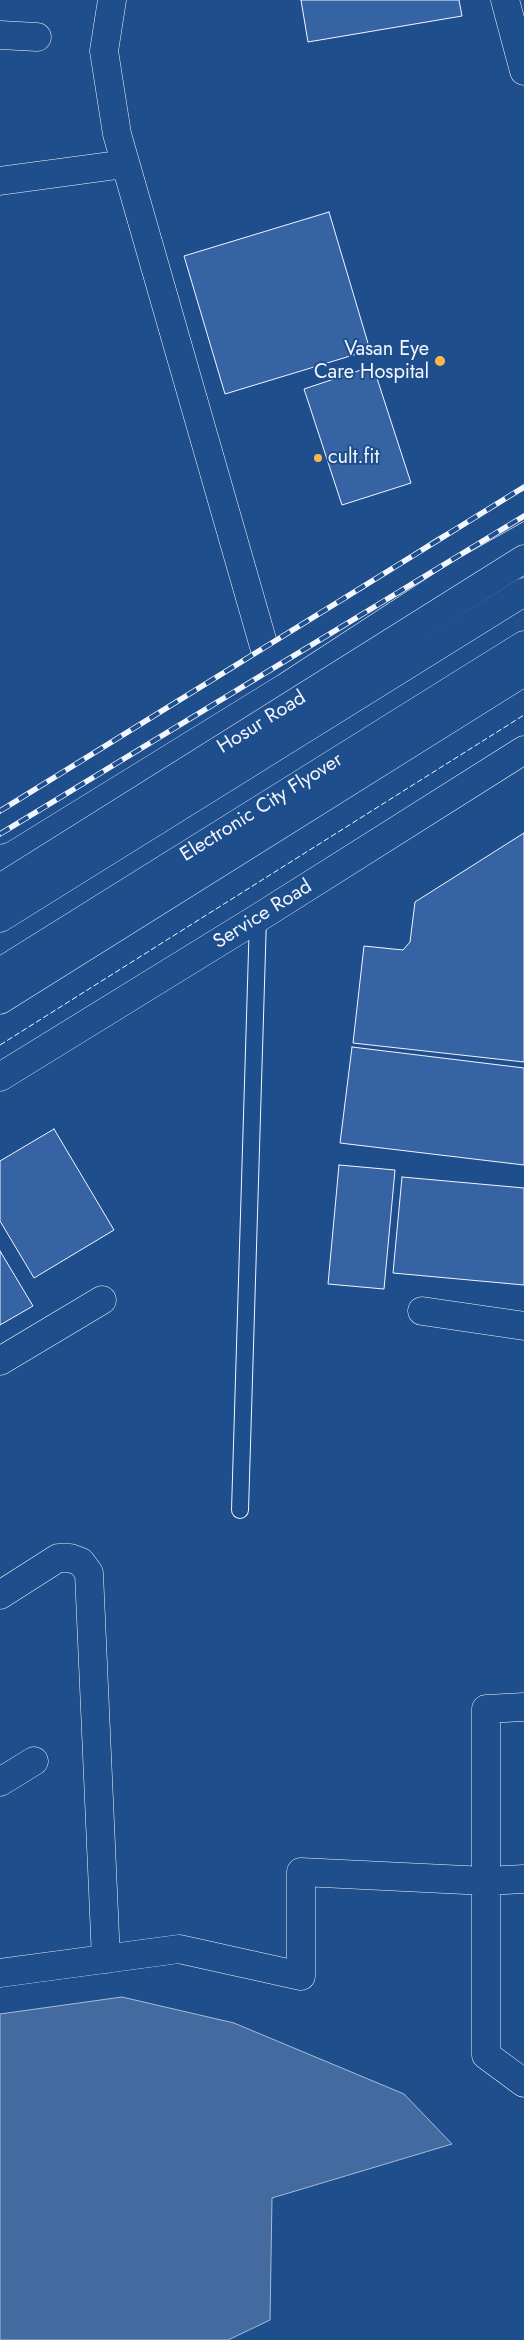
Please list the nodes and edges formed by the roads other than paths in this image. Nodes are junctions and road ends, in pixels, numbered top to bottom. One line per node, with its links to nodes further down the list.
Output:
1 (112, 0): 6 (main road)
2 (505, 0): 5 (main road)
3 (0, 35): 4 (main road)
4 (37, 37)
5 (524, 71)
6 (125, 164): 7 (main road); 12 (main road)
7 (0, 181)
8 (524, 505): 12 (main road)
9 (524, 559): 16 (main road, Hosur Road)
10 (524, 592): 17 (main road)
11 (524, 645): 19 (main road, Electronic City Flyover)
12 (269, 664): 15 (main road)
13 (524, 672): 20 (main road)
14 (524, 750): 18 (main road, Service Road)
15 (0, 830)
16 (0, 888)
17 (0, 918)
18 (258, 918): 21 (main road, Service Road); 26 (lane)
19 (0, 972)
20 (0, 1000)
21 (0, 1077)
22 (102, 1300): 25 (main road)
23 (422, 1311): 24 (main road)
24 (524, 1326)
25 (0, 1361)
26 (240, 1510)
27 (0, 1595): 33 (main road)
28 (524, 1707): 32 (main road)
29 (34, 1761): 30 (main road)
30 (0, 1782)
31 (524, 1879): 32 (main road)
32 (486, 1881): 33 (main road); 35 (main road)
33 (106, 1959): 34 (main road)
34 (0, 1973)
35 (524, 2083)

